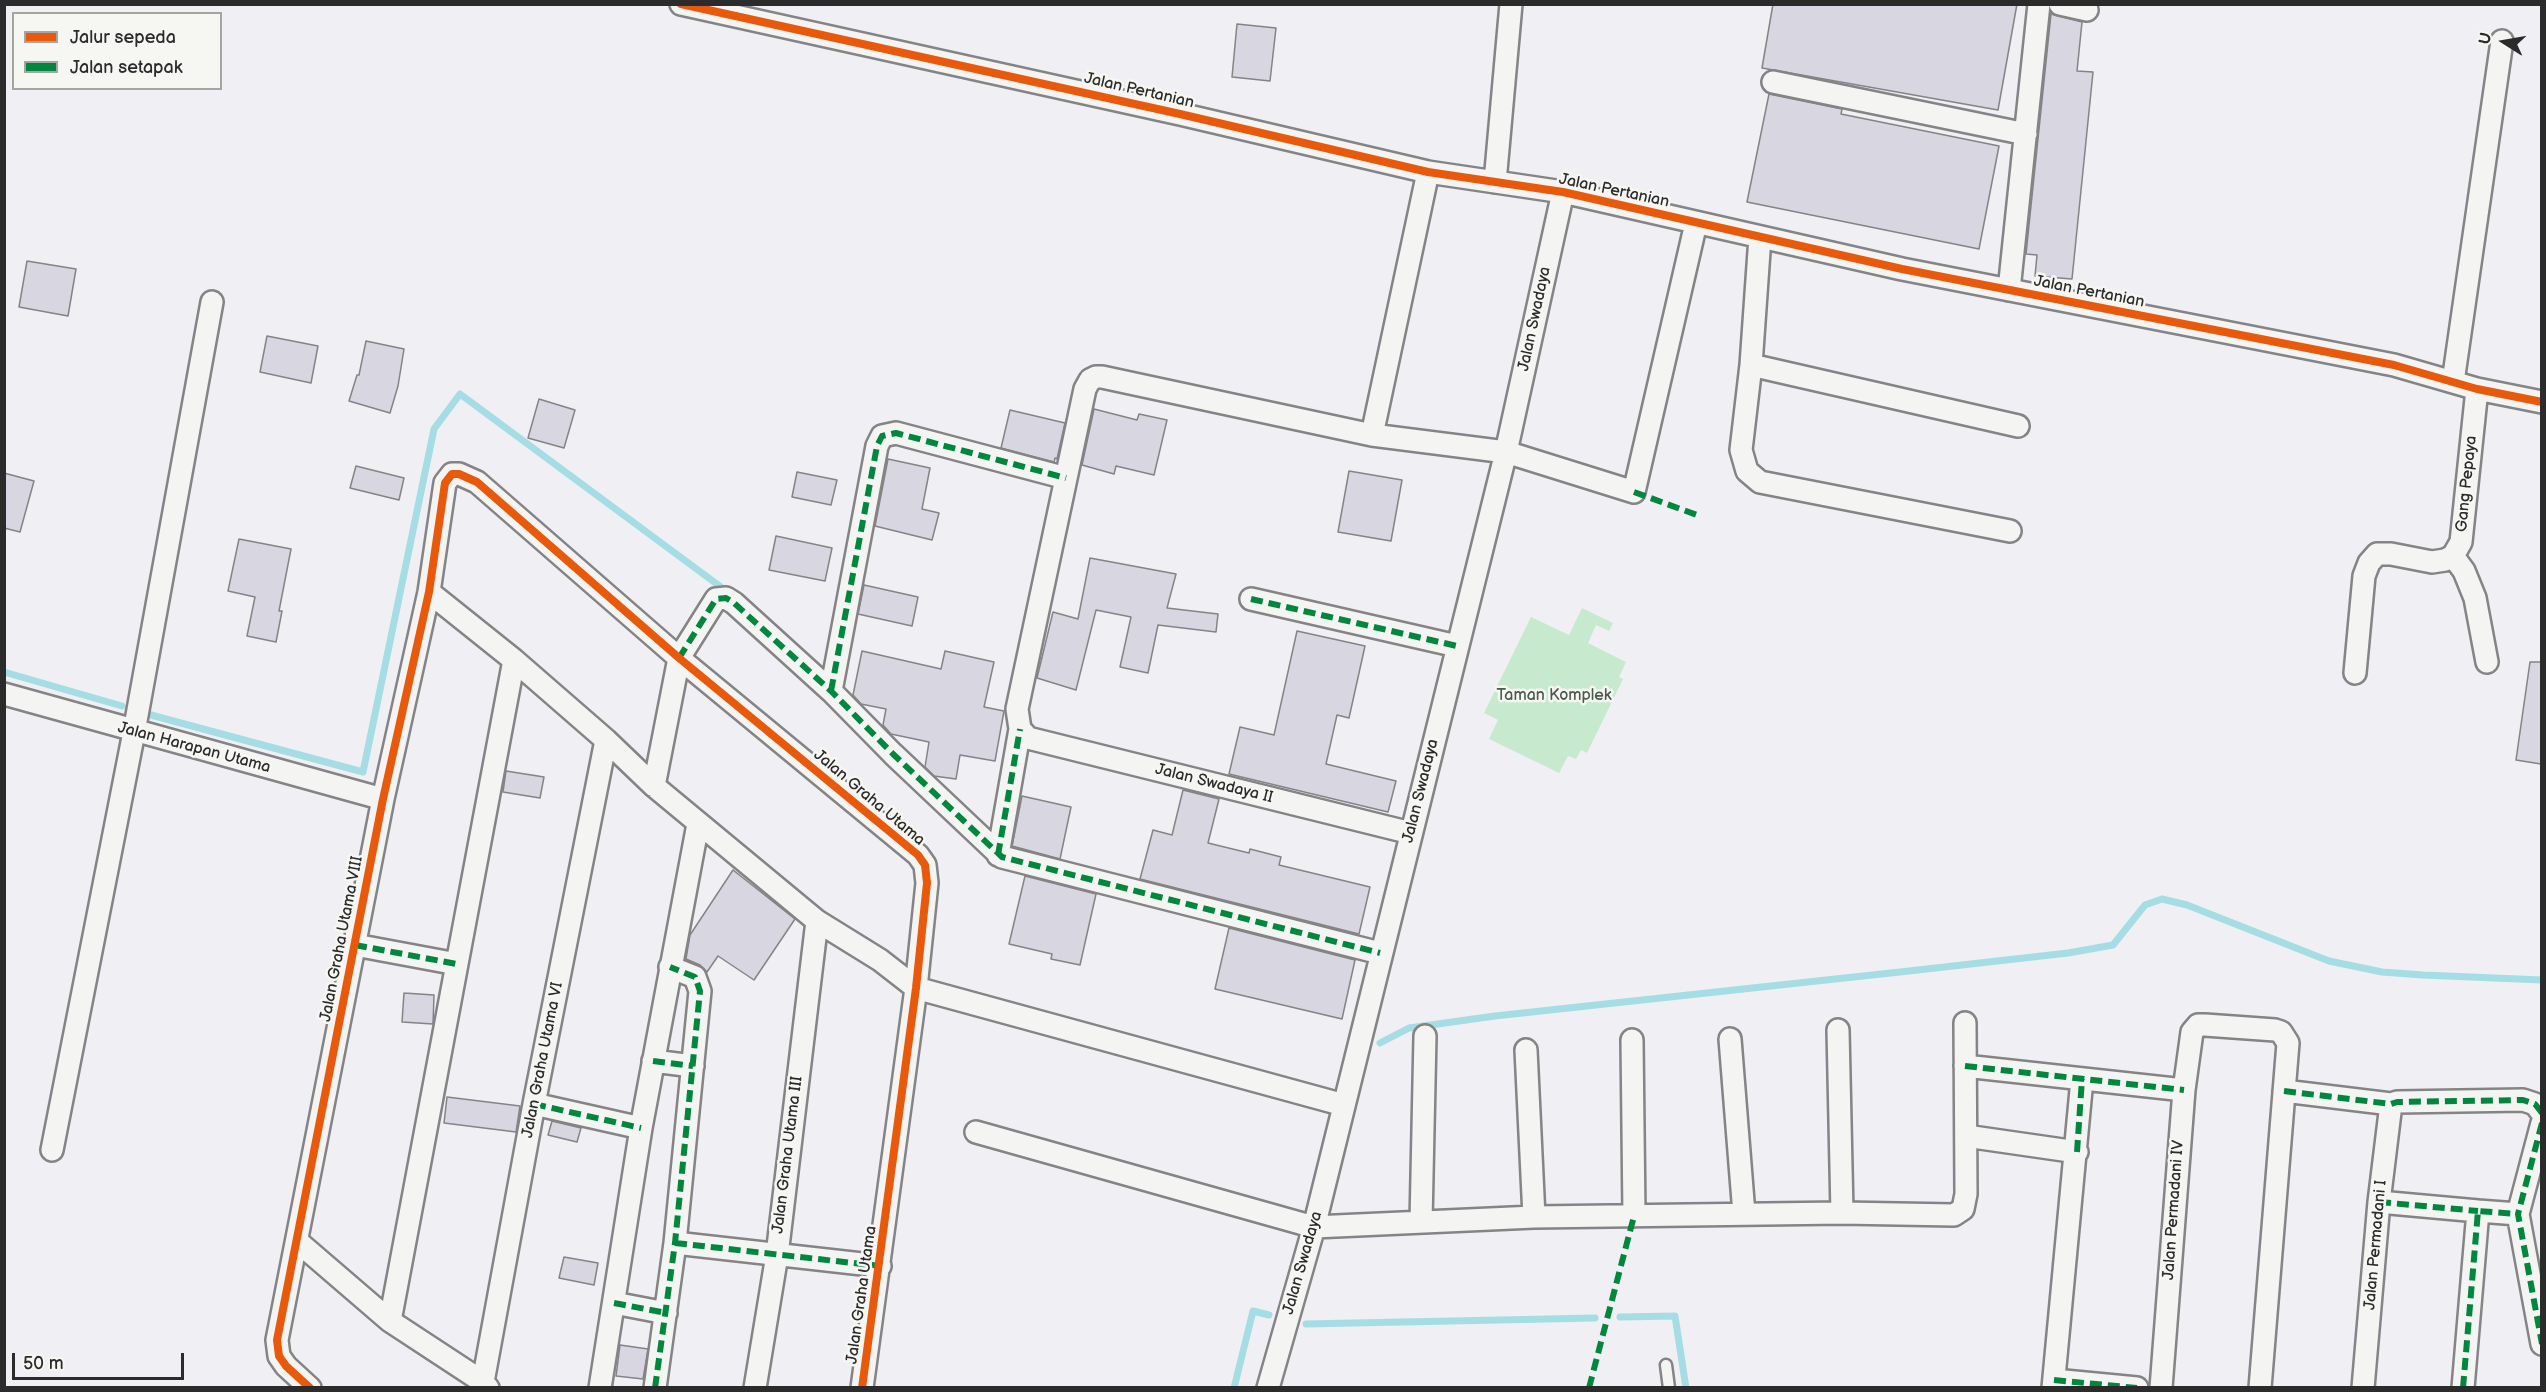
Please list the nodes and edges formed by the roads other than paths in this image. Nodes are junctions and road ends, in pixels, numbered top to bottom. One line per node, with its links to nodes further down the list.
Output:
1 (681, 4): 9 (street, Jalan Pertanian)
2 (1511, 4): 10 (street)
3 (2039, 4): 8 (street)
4 (2060, 4): 5 (street)
5 (2087, 10)
6 (2502, 41): 17 (street)
7 (1773, 82): 8 (street)
8 (2026, 134): 14 (street)
9 (1428, 172): 10 (street, Jalan Pertanian); 21 (street)
10 (1495, 182): 11 (street, Jalan Pertanian)
11 (1563, 192): 12 (street, Jalan Pertanian); 22 (street, Jalan Swadaya)
12 (1696, 223): 13 (street, Jalan Pertanian); 22 (street)
13 (1760, 237): 14 (street, Jalan Pertanian); 16 (street)
14 (2009, 290): 17 (street, Jalan Pertanian)
15 (212, 302): 37 (street)
16 (1750, 365): 20 (street); 25 (street)
17 (2452, 382): 18 (street, Jalan Pertanian)
18 (2477, 389): 19 (street, Jalan Pertanian); 26 (street, Gang Pepaya)
19 (2541, 402)
20 (2018, 426)
21 (1372, 435): 22 (street); 23 (street)
22 (1506, 452): 29 (street, Jalan Swadaya)
23 (1066, 478): 34 (street); 36 (street)
24 (445, 483): 27 (street, Jalan Graha Utama VIII); 30 (street, Jalan Graha Utama)
25 (2010, 531)
26 (2453, 556): 32 (street); 33 (street, Gang Pepaya)
27 (429, 592): 31 (street); 40 (street, Jalan Graha Utama VIII)
28 (1251, 599): 29 (street)
29 (1458, 646): 42 (street, Jalan Swadaya)
30 (679, 658): 34 (street); 39 (street); 49 (street, Jalan Graha Utama)
31 (513, 660): 38 (street); 47 (street)
32 (2487, 663)
33 (2355, 673)
34 (831, 691): 43 (street)
35 (4, 694): 37 (street, Jalan Harapan Utama)
36 (1020, 729): 42 (street, Jalan Swadaya II); 43 (street)
37 (134, 732): 40 (street, Jalan Harapan Utama); 70 (street)
38 (606, 740): 39 (street); 62 (street, Jalan Graha Utama VI)
39 (654, 786): 41 (street)
40 (383, 800): 45 (street, Jalan Graha Utama VIII)
41 (698, 824): 44 (street); 48 (street)
42 (1411, 833): 46 (street, Jalan Swadaya)
43 (998, 855): 46 (street)
44 (817, 921): 49 (street); 83 (street, Jalan Graha Utama III)
45 (355, 945): 47 (street); 81 (street, Jalan Graha Utama VIII)
46 (1380, 953): 64 (street, Jalan Swadaya)
47 (457, 964): 87 (street)
48 (670, 967): 56 (street); 57 (street)
49 (916, 988): 64 (street); 84 (street, Jalan Graha Utama)
50 (1965, 1023): 58 (street)
51 (1838, 1030): 74 (street)
52 (1425, 1036): 79 (street)
53 (1730, 1039): 75 (street)
54 (1632, 1040): 77 (street)
55 (1526, 1050): 78 (street)
56 (653, 1061): 57 (street); 67 (street)
57 (693, 1066): 82 (street)
58 (1965, 1066): 59 (street); 69 (street)
59 (2082, 1079): 60 (street); 71 (street)
60 (2184, 1090): 61 (street, Jalan Permadani IV); 100 (street, Jalan Permadani IV)
61 (2284, 1091): 63 (street); 101 (street)
62 (534, 1104): 67 (street); 91 (street, Jalan Graha Utama VI)
63 (2391, 1104): 65 (street); 72 (street, Jalan Permadani I)
64 (1344, 1105): 80 (street, Jalan Swadaya)
65 (2541, 1113)
66 (2541, 1123): 76 (street)
67 (641, 1128): 85 (street)
68 (976, 1132): 80 (street)
69 (1966, 1136): 71 (street); 74 (street)
70 (52, 1150)
71 (2077, 1152): 90 (street)
72 (2379, 1202): 73 (street); 102 (street, Jalan Permadani I)
73 (2478, 1211): 76 (street); 103 (street)
74 (1842, 1213): 75 (street)
75 (1744, 1214): 77 (street)
76 (2518, 1214): 88 (street)
77 (1634, 1216): 78 (street)
78 (1534, 1217): 79 (street)
79 (1421, 1222): 80 (street)
80 (1314, 1227): 97 (street, Jalan Swadaya)
81 (297, 1241): 87 (street); 92 (street, Jalan Graha Utama VIII)
82 (675, 1243): 83 (street); 86 (street)
83 (777, 1255): 84 (street); 95 (street, Jalan Graha Utama III)
84 (880, 1266): 96 (street, Jalan Graha Utama)
85 (614, 1304): 86 (street); 93 (street)
86 (666, 1313): 94 (street)
87 (390, 1321): 91 (street)
88 (2541, 1344)
89 (1666, 1365): 98 (lane)
90 (2054, 1384): 99 (street)
91 (486, 1385)
92 (310, 1388)
93 (600, 1388)
94 (655, 1388)
95 (755, 1388)
96 (862, 1388)
97 (1268, 1388)
98 (1669, 1388)
99 (2137, 1388)
100 (2161, 1388)
101 (2260, 1388)
102 (2363, 1388)
103 (2463, 1388)

